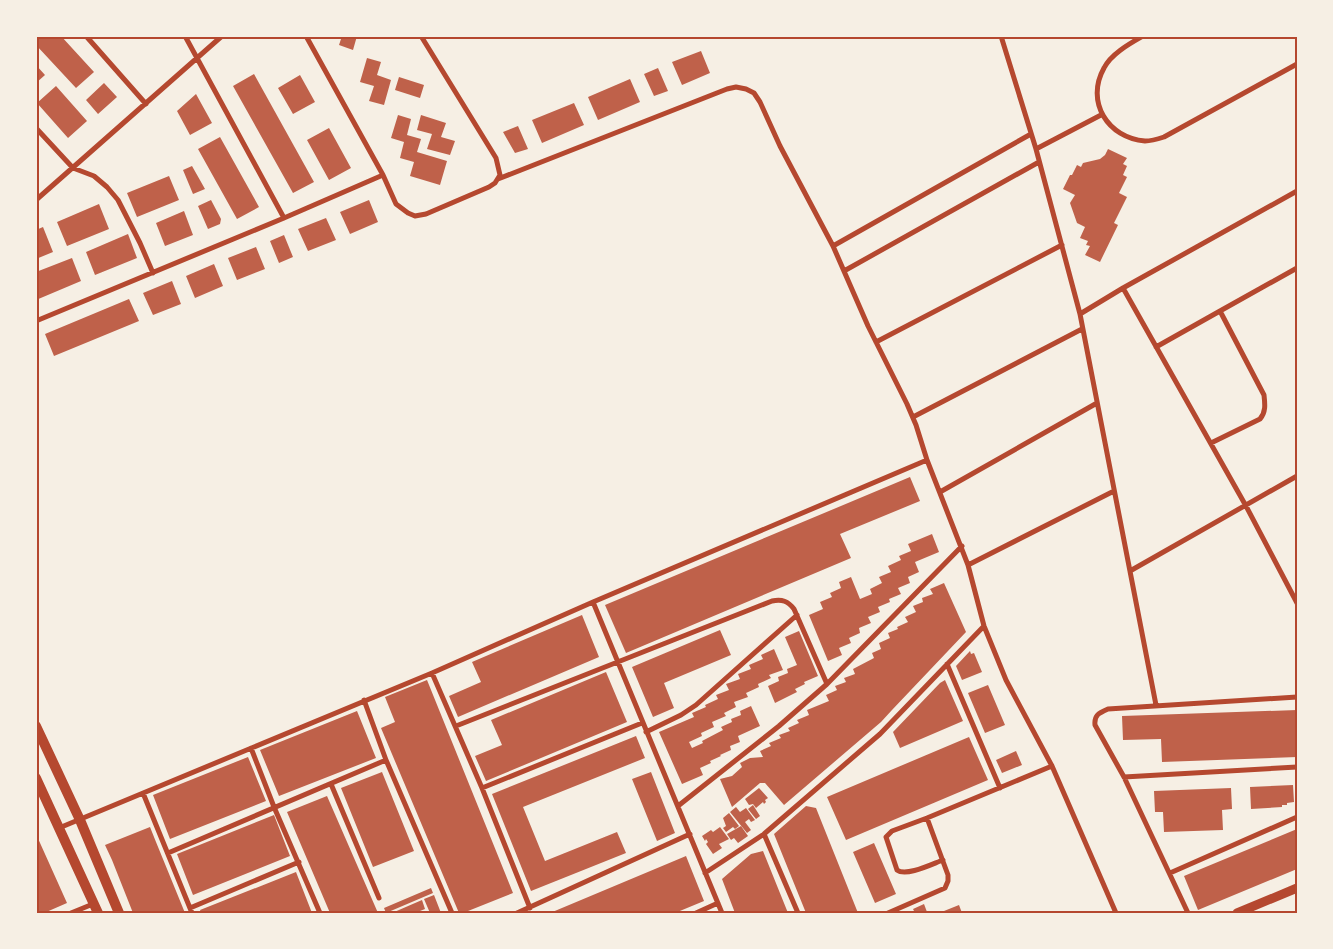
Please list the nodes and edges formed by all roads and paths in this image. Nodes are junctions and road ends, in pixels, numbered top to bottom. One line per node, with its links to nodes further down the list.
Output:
1 (86, 36): 10 (street)
2 (185, 36): 8 (street)
3 (222, 36): 8 (street)
4 (306, 36): 17 (street)
5 (421, 36): 18 (street)
6 (1001, 36): 13 (street)
7 (1143, 36): 11 (street)
8 (197, 59): 10 (street); 21 (street)
9 (1297, 64): 11 (street)
10 (146, 104): 16 (street)
11 (1102, 115): 14 (street)
12 (36, 128): 16 (street)
13 (1031, 134): 14 (street); 22 (street)
14 (1036, 149): 15 (street)
15 (1040, 162): 23 (street); 25 (street)
16 (73, 168): 20 (street); 26 (street)
17 (382, 175): 18 (street); 21 (street)
18 (498, 179): 22 (street)
19 (1297, 191): 27 (street)
20 (36, 200)
21 (284, 218): 26 (street)
22 (833, 246): 25 (street)
23 (1062, 246): 29 (street); 32 (street)
24 (1297, 268): 28 (street)
25 (844, 271): 32 (street)
26 (153, 273): 30 (street)
27 (1123, 288): 29 (street); 33 (street)
28 (1220, 311): 33 (street); 36 (street)
29 (1080, 314): 31 (street)
30 (36, 321)
31 (1082, 329): 34 (street); 35 (street)
32 (876, 342): 35 (street)
33 (1156, 348): 36 (street)
34 (1097, 403): 39 (street); 40 (street)
35 (913, 417): 37 (street)
36 (1211, 443): 41 (street)
37 (927, 460): 40 (street); 45 (street)
38 (1297, 476): 41 (street)
39 (1114, 491): 43 (street); 44 (street)
40 (940, 492): 42 (street)
41 (1246, 506): 44 (street); 46 (street)
42 (962, 546): 43 (street); 52 (street)
43 (968, 565): 48 (street)
44 (1130, 571): 55 (street)
45 (593, 602): 49 (street); 51 (street)
46 (1297, 603)
47 (797, 615): 49 (street); 52 (street); 59 (street)
48 (984, 626): 50 (street); 62 (street)
49 (618, 662): 56 (street); 58 (street)
50 (947, 664): 68 (street); 77 (street)
51 (432, 673): 54 (street); 58 (street)
52 (827, 684): 70 (street)
53 (1297, 697): 55 (street)
54 (364, 700): 60 (street); 61 (street)
55 (1156, 705): 64 (street)
56 (642, 723): 59 (street); 67 (street)
57 (36, 726): 74 (main road)
58 (456, 726): 67 (street)
59 (646, 732): 70 (street)
60 (251, 748): 69 (street); 71 (street)
61 (386, 760): 66 (street); 93 (street)
62 (1052, 766): 68 (street); 99 (street)
63 (1297, 767): 64 (street)
64 (1124, 777): 82 (street)
65 (36, 778): 75 (main road)
66 (331, 784): 71 (street); 84 (street)
67 (482, 788): 87 (street)
68 (1000, 788): 73 (street)
69 (142, 793): 74 (street); 78 (street)
70 (678, 806): 76 (street)
71 (274, 807): 78 (street); 80 (street)
72 (1297, 817): 82 (street)
73 (927, 818): 79 (street); 79 (street)
74 (80, 820): 75 (street); 91 (main road)
75 (58, 828): 86 (main road)
76 (690, 834): 81 (street); 87 (street)
77 (764, 834): 81 (street); 97 (street)
78 (168, 853): 89 (street)
79 (943, 860): 88 (street)
80 (299, 862): 89 (street); 92 (street)
81 (706, 873): 85 (street)
82 (1170, 874): 100 (street)
83 (1297, 888): 101 (street)
84 (379, 898)
85 (718, 903): 95 (street); 96 (street)
86 (96, 908): 90 (street)
87 (530, 908): 94 (street)
88 (903, 910): 98 (street)
89 (191, 911)
90 (70, 913)
91 (119, 913)
92 (320, 913)
93 (452, 913)
94 (517, 913)
95 (696, 913)
96 (722, 913)
97 (798, 913)
98 (888, 913)
99 (1116, 913)
100 (1188, 913)
101 (1237, 913)

